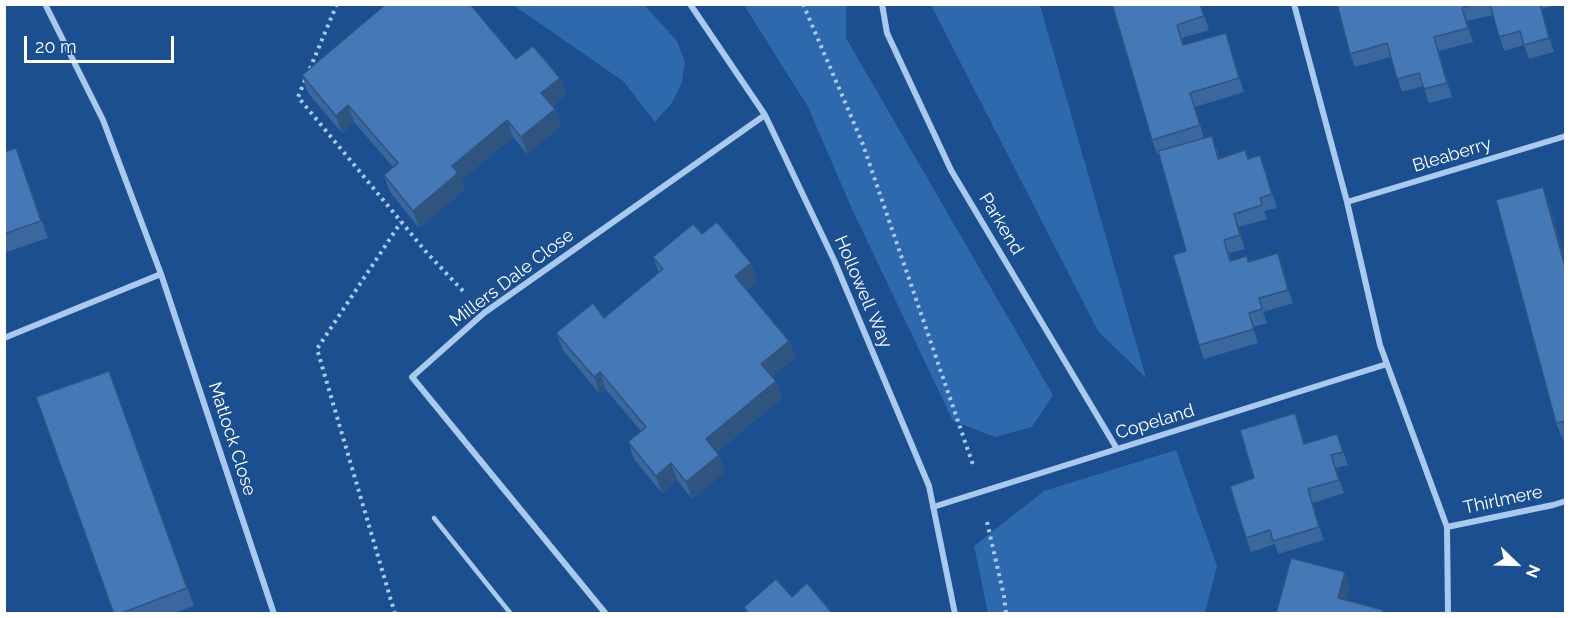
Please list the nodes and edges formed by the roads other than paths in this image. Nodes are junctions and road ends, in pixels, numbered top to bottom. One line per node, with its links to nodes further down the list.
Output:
1 (45, 4): 8 (street, Matlock Close)
2 (690, 4): 5 (street, Hollowell Way)
3 (882, 4): 11 (street, Parkend)
4 (1294, 4): 7 (street)
5 (765, 115): 13 (street, Hollowell Way); 18 (street, Millers Dale Close)
6 (1566, 136): 7 (street, Bleaberry)
7 (1347, 202): 10 (street)
8 (161, 274): 9 (street); 16 (street, Matlock Close)
9 (4, 338)
10 (1387, 364): 11 (street, Copeland); 15 (street)
11 (1117, 449): 13 (street, Copeland)
12 (1566, 501): 15 (street, Thirlmere)
13 (933, 507): 19 (street, Hollowell Way)
14 (434, 518): 17 (lane)
15 (1447, 527): 20 (street)
16 (274, 614)
17 (511, 614)
18 (606, 614)
19 (955, 614)
20 (1448, 614)

